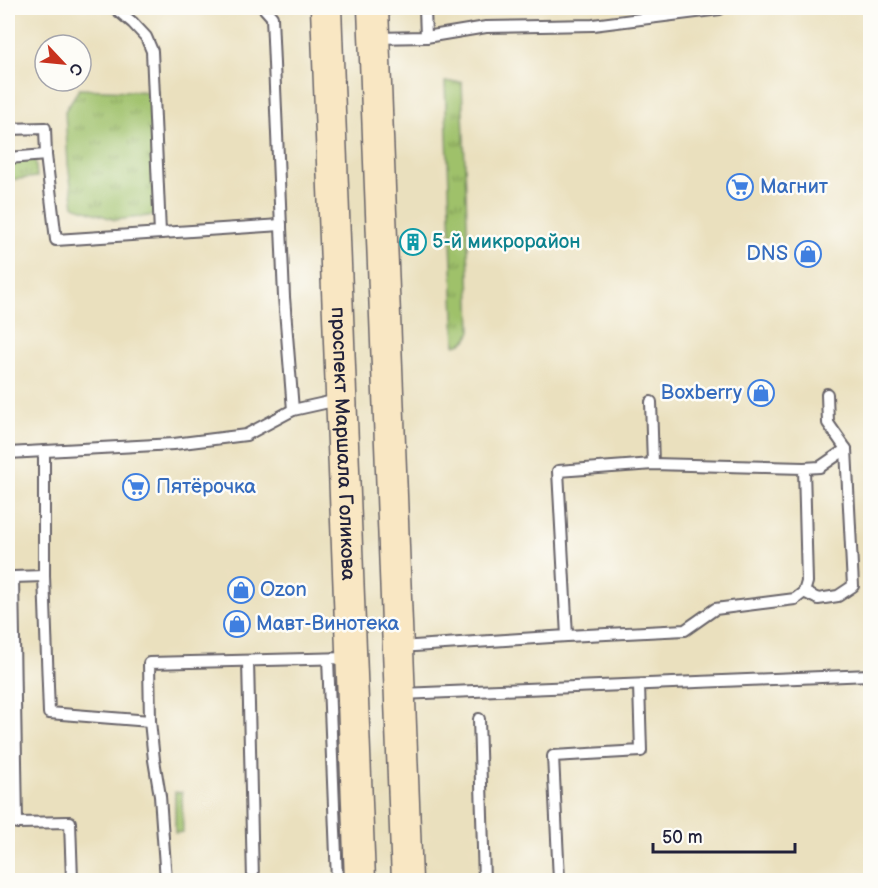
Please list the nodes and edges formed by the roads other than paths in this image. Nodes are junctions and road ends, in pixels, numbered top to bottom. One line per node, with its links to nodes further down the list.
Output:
1 (115, 8): 13 (lane)
2 (264, 8): 12 (lane)
3 (326, 8): 15 (main road, проспект Маршала Голикова)
4 (373, 8): 8 (main road)
5 (425, 8): 7 (lane)
6 (719, 8): 7 (lane)
7 (426, 37): 8 (lane)
8 (375, 38): 27 (main road)
9 (8, 129): 10 (lane)
10 (46, 155): 11 (lane); 13 (lane)
11 (8, 158)
12 (281, 225): 13 (lane); 17 (lane)
13 (160, 233)
14 (827, 394): 18 (lane)
15 (341, 399): 17 (lane); 28 (main road, проспект Маршала Голикова)
16 (651, 402): 21 (lane)
17 (294, 410): 19 (lane)
18 (846, 449): 22 (lane); 25 (lane)
19 (44, 451): 20 (lane); 23 (lane)
20 (8, 453)
21 (653, 464): 22 (lane); 26 (lane)
22 (804, 468): 25 (lane)
23 (44, 576): 24 (lane); 34 (lane)
24 (10, 578): 35 (lane)
25 (804, 592): 26 (lane)
26 (567, 636): 27 (lane)
27 (398, 647): 32 (main road)
28 (340, 658): 29 (lane); 38 (lane); 39 (main road, проспект Маршала Голикова)
29 (248, 661): 34 (lane); 37 (lane)
30 (870, 675): 31 (lane)
31 (639, 686): 32 (lane); 42 (lane)
32 (400, 694): 40 (main road)
33 (479, 719): 41 (lane)
34 (150, 721): 36 (lane)
35 (72, 880)
36 (166, 880)
37 (253, 880)
38 (337, 880)
39 (360, 880)
40 (408, 880)
41 (484, 880)
42 (559, 880)

